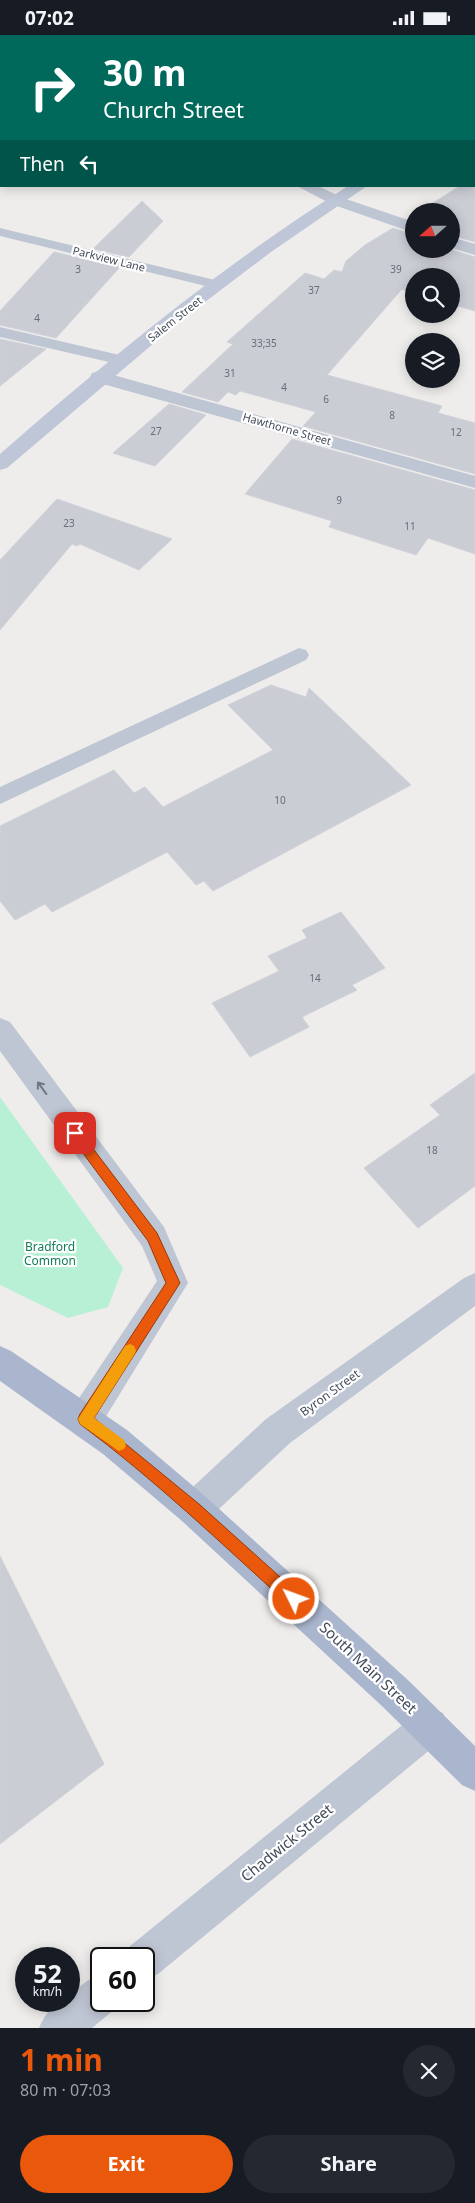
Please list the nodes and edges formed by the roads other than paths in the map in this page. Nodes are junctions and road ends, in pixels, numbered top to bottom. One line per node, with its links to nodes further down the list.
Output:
1 (308, 187): 3 (street)
2 (358, 187): 3 (main road, Salem Street)
3 (337, 201): 4 (street); 8 (main road, Salem Street)
4 (405, 225)
5 (0, 232): 8 (lane, Parkview Lane)
6 (460, 245): 7 (street)
7 (475, 250)
8 (218, 285): 10 (main road, Salem Street)
9 (0, 332): 10 (lane)
10 (122, 360): 11 (main road, Salem Street)
11 (99, 377): 12 (main road, Salem Street); 13 (street, Hawthorne Street)
12 (0, 464)
13 (475, 482)
14 (300, 655): 15 (lane)
15 (0, 796)
16 (0, 1030): 19 (street, one-way to 16)
17 (475, 1288): 20 (street, Byron Street)
18 (0, 1362): 19 (main road, South Main Street)
19 (85, 1419): 20 (main road, South Main Street)
20 (194, 1509): 21 (main road, South Main Street)
21 (430, 1726): 22 (main road, South Main Street); 23 (street, Chadwick Street)
22 (475, 1772)
23 (155, 1951)
24 (90, 2004): 25 (street)
25 (60, 2028)

